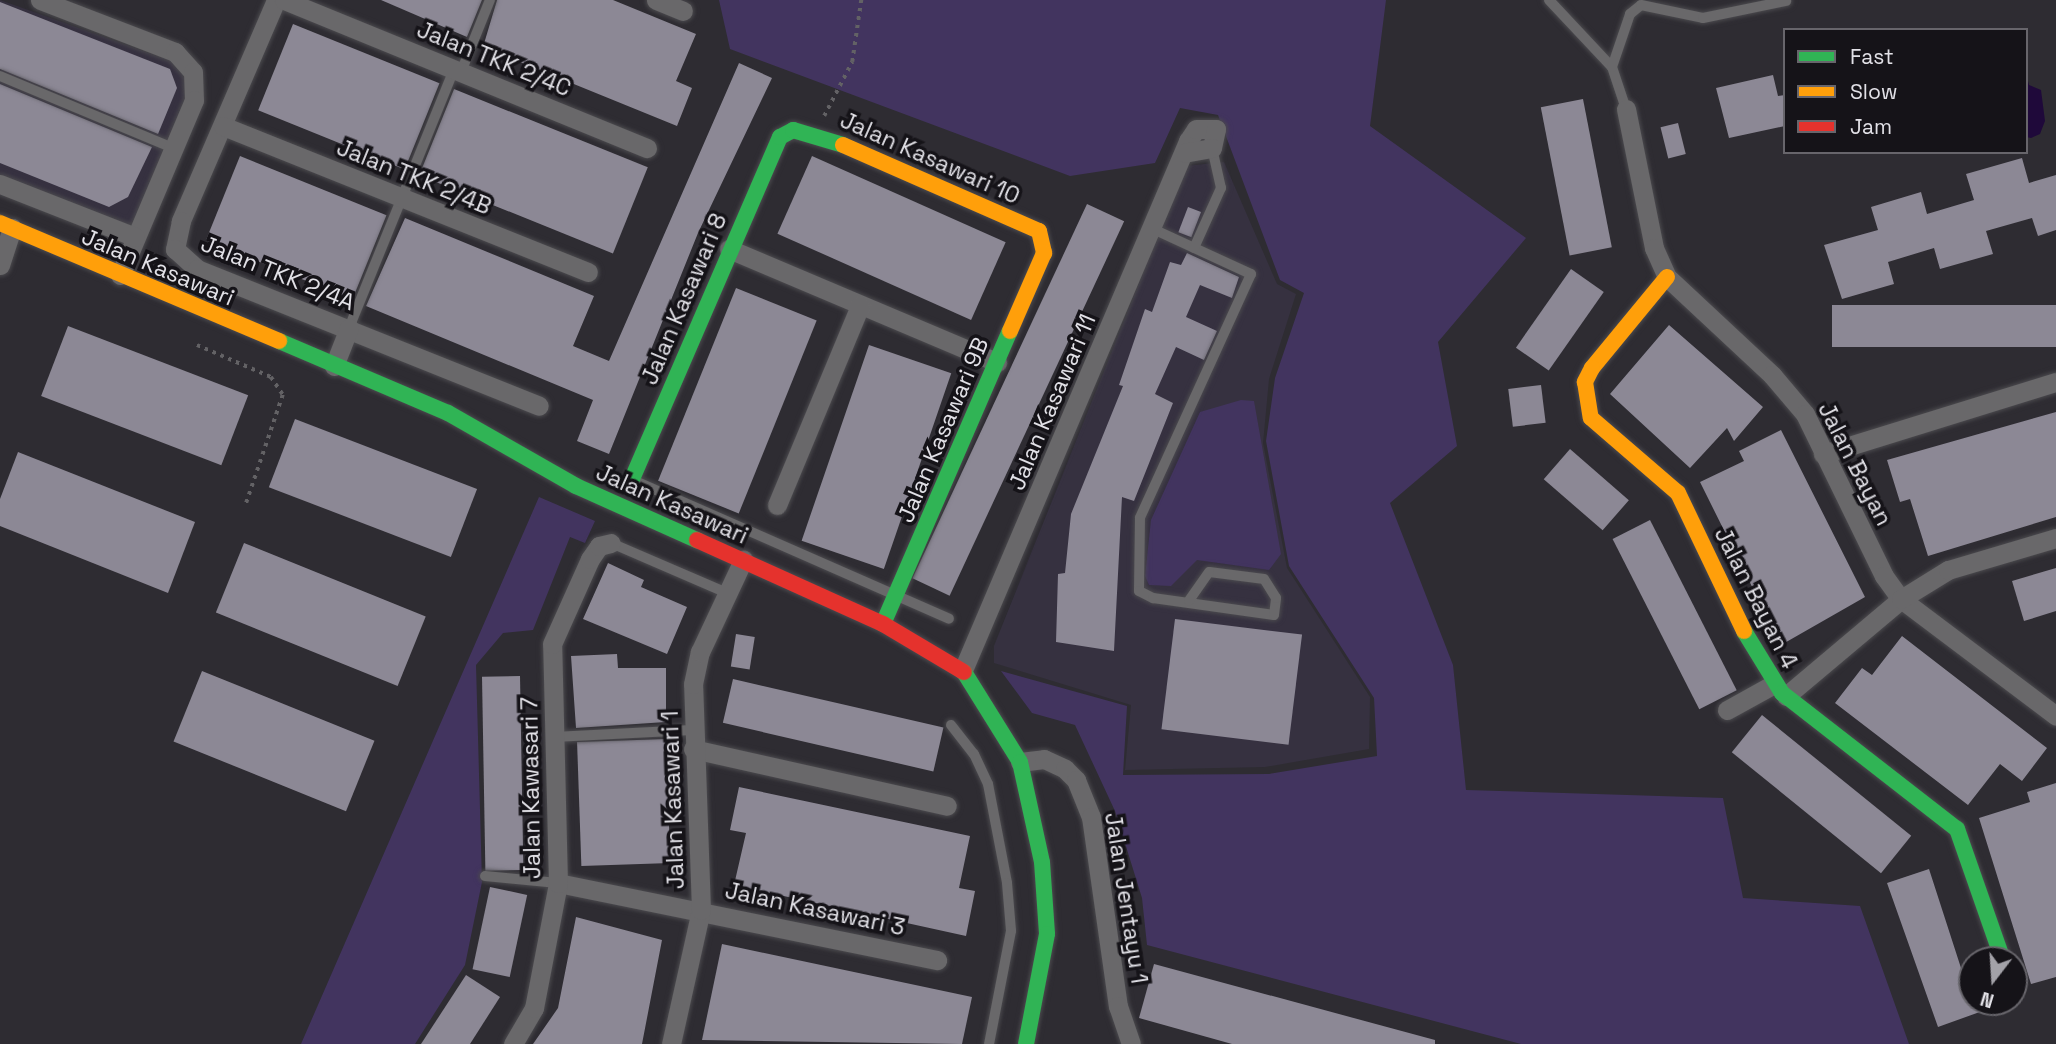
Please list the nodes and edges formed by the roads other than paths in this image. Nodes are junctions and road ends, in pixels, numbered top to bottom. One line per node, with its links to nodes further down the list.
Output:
1 (40, 0): 15 (street)
2 (276, 0): 13 (street, Jalan TKK 2/4A)
3 (284, 0): 10 (street, Jalan TKK 2/4C)
4 (490, 0): 10 (lane)
5 (656, 0): 8 (street)
6 (1549, 0): 9 (lane)
7 (1786, 1): 9 (lane)
8 (683, 11)
9 (1612, 67): 12 (lane, Jalan Bayan)
10 (458, 71): 16 (street, Jalan TKK 2/4C); 19 (lane)
11 (0, 76): 15 (lane)
12 (1626, 109): 29 (street, Jalan Bayan)
13 (223, 126): 19 (street, Jalan TKK 2/4B); 31 (street, Jalan TKK 2/4A)
14 (780, 137): 24 (street, Jalan Kasawari 8); 25 (street, Jalan Kasawari 10)
15 (173, 148): 22 (street)
16 (647, 148)
17 (1212, 148): 21 (street, Jalan Kasawari 11); 23 (lane)
18 (0, 184): 22 (street)
19 (402, 199): 27 (street, Jalan TKK 2/4B); 31 (lane)
20 (6, 225): 26 (street); 28 (street, Jalan Kasawari)
21 (1153, 229): 23 (lane); 48 (street, Jalan Kasawari 11)
22 (135, 237): 28 (street)
23 (1194, 248): 45 (lane)
24 (729, 249): 30 (street); 37 (street, Jalan Kasawari 8)
25 (1044, 253): 32 (street, Jalan Kasawari 9B)
26 (0, 265)
27 (588, 272)
28 (120, 275): 33 (street, Jalan Kasawari)
29 (1667, 277): 36 (street, Jalan Bayan); 49 (street, Jalan Bayan 4)
30 (860, 306): 32 (street); 38 (street)
31 (349, 328): 33 (street); 35 (street, Jalan TKK 2/4A)
32 (997, 362): 43 (street, Jalan Kasawari 9B)
33 (334, 366): 41 (street, Jalan Kasawari)
34 (2056, 382): 36 (street)
35 (539, 406)
36 (1823, 454): 44 (street, Jalan Bayan)
37 (632, 480): 43 (lane)
38 (777, 505)
39 (2056, 538): 44 (street)
40 (611, 543): 42 (lane); 53 (street, Jalan Kawasari 7)
41 (743, 560): 42 (street, Jalan Kasawari 1); 47 (street, Jalan Kasawari)
42 (727, 593): 54 (street, Jalan Kasawari 1)
43 (896, 595): 46 (lane); 47 (street, Jalan Kasawari 9B)
44 (1901, 599): 49 (street); 51 (street, Jalan Bayan)
45 (1189, 601): 45 (lane)
46 (949, 619)
47 (883, 624): 48 (street, Jalan Kasawari)
48 (963, 670): 55 (street, Jalan Kasawari)
49 (1780, 690): 50 (street); 60 (street, Jalan Bayan 4)
50 (1727, 710)
51 (2056, 716)
52 (951, 725): 64 (lane)
53 (554, 737): 54 (lane); 58 (street, Jalan Kawasari 7)
54 (692, 739): 56 (street); 59 (street, Jalan Kasawari 1)
55 (1020, 762): 65 (street, Jalan Kasawari); 66 (street, Jalan Jentayu 1)
56 (947, 806)
57 (485, 876): 58 (lane)
58 (558, 883): 59 (street, Jalan Kasawari 3); 62 (street, Jalan Kawasari 7)
59 (701, 910): 61 (street, Jalan Kasawari 3); 63 (street, Jalan Kasawari 1)
60 (1998, 946)
61 (937, 960)
62 (513, 1044)
63 (671, 1044)
64 (989, 1044)
65 (1026, 1044)
66 (1131, 1044)

